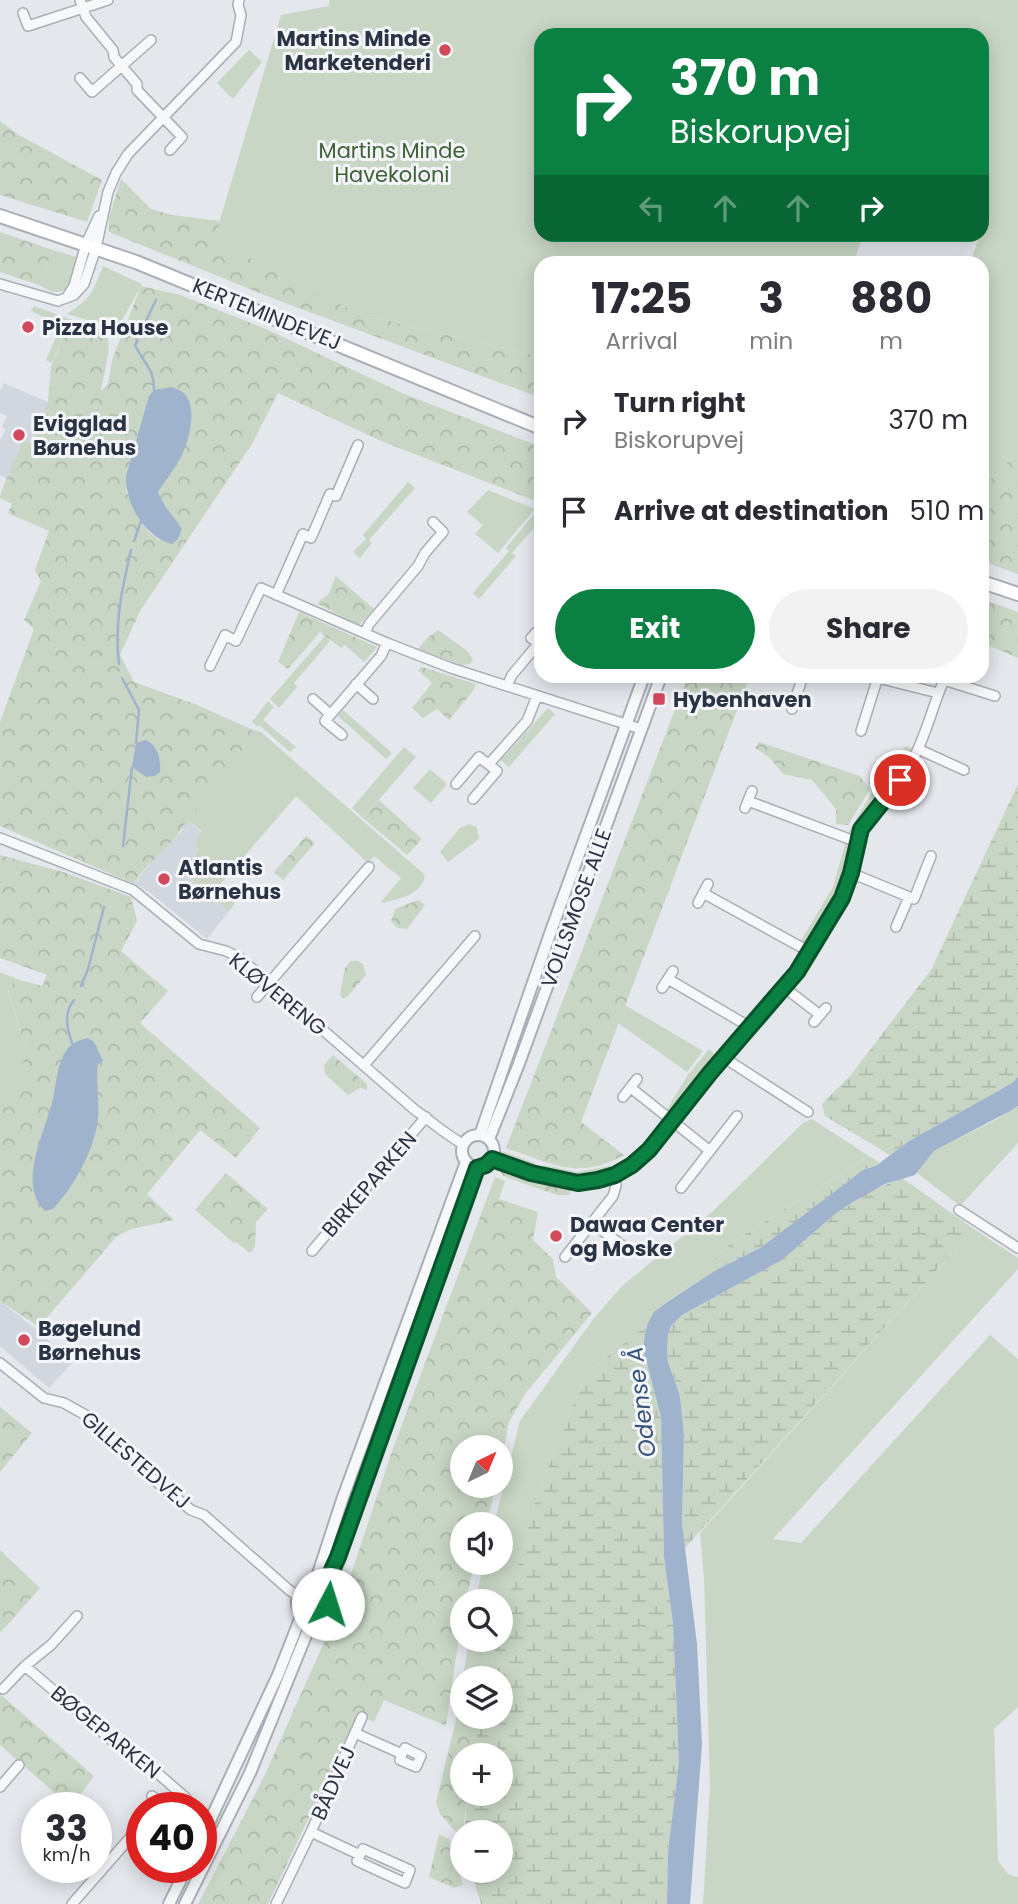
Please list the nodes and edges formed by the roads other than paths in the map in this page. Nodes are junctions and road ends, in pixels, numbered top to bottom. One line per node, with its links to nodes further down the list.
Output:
1 (108, 0): 3 (street)
2 (239, 0): 8 (street)
3 (81, 4): 4 (street); 6 (street)
4 (23, 13)
5 (151, 40): 6 (street)
6 (121, 66): 7 (street); 8 (street)
7 (80, 79)
8 (163, 119): 9 (street); 11 (street)
9 (170, 150)
10 (0, 216): 11 (main road, KERTEMINDEVEJ)
11 (91, 246): 12 (street); 13 (main road, KERTEMINDEVEJ)
12 (1, 287)
13 (534, 424)
14 (358, 445): 18 (street)
15 (433, 522): 19 (street)
16 (989, 584): 17 (main road)
17 (1018, 594)
18 (276, 595): 19 (street); 22 (street)
19 (365, 634): 20 (street)
20 (387, 643): 30 (street); 31 (street)
21 (534, 651): 31 (street)
22 (210, 666)
23 (641, 683): 39 (street, VOLLSMOSE ALLE)
24 (658, 683): 40 (street, VOLLSMOSE ALLE)
25 (801, 683): 37 (street)
26 (872, 683): 41 (street)
27 (900, 683): 32 (street)
28 (943, 683): 32 (street)
29 (954, 683): 34 (street)
30 (356, 684): 36 (street); 38 (street)
31 (507, 686): 33 (street)
32 (938, 693): 43 (street)
33 (537, 696): 39 (street); 44 (street)
34 (995, 696)
35 (313, 699): 38 (street)
36 (373, 699)
37 (792, 709)
38 (330, 714): 42 (street)
39 (626, 724): 40 (street); 76 (street, VOLLSMOSE ALLE)
40 (641, 729): 76 (street, VOLLSMOSE ALLE)
41 (861, 731)
42 (342, 735)
43 (918, 749): 45 (street); 50 (street)
44 (489, 765): 46 (street); 48 (street)
45 (964, 770)
46 (456, 784)
47 (752, 791): 50 (street)
48 (473, 799)
49 (0, 838): 61 (street, KLØVERENG)
50 (857, 842): 53 (street)
51 (931, 856): 56 (street)
52 (369, 867): 61 (street)
53 (851, 873): 56 (street); 60 (street)
54 (708, 884): 55 (street)
55 (703, 893): 57 (street); 60 (street)
56 (909, 897): 58 (street)
57 (698, 903)
58 (896, 927)
59 (475, 936): 68 (street)
60 (810, 952): 63 (street)
61 (270, 983): 64 (street); 68 (street, KLØVERENG)
62 (662, 988): 66 (street)
63 (785, 988): 65 (street); 66 (street)
64 (257, 997)
65 (820, 1015)
66 (750, 1027): 67 (street)
67 (723, 1057): 72 (street); 75 (street)
68 (363, 1065): 74 (street, KLØVERENG)
69 (638, 1079): 70 (street)
70 (631, 1088): 71 (street); 75 (street)
71 (623, 1097)
72 (808, 1112)
73 (737, 1116): 78 (street)
74 (426, 1117): 77 (street, KLØVERENG); 87 (street, BIRKEPARKEN)
75 (672, 1120): 78 (street); 81 (street)
76 (485, 1137): 77 (street); 79 (street)
77 (463, 1144): 80 (street)
78 (710, 1150): 82 (street)
79 (492, 1159): 80 (street); 81 (street)
80 (471, 1165): 90 (street)
81 (615, 1175): 84 (street)
82 (681, 1188)
83 (959, 1210): 86 (street)
84 (592, 1223): 85 (street); 88 (street)
85 (623, 1246)
86 (1018, 1248)
87 (312, 1251)
88 (565, 1257)
89 (0, 1363): 91 (street, GILLESTEDVEJ)
90 (319, 1588): 91 (street); 93 (street)
91 (298, 1596): 93 (street)
92 (77, 1616): 94 (street)
93 (307, 1616): 102 (street); 109 (street)
94 (25, 1666): 95 (street); 101 (street, BØGEPARKEN)
95 (3, 1689)
96 (362, 1717): 97 (street, BÅDVEJ)
97 (355, 1733): 98 (street, BÅDVEJ); 103 (street, BÅDVEJ)
98 (402, 1754)
99 (19, 1765): 100 (street)
100 (0, 1787)
101 (179, 1792)
102 (217, 1805)
103 (311, 1832): 105 (street, BÅDVEJ); 110 (street, BÅDVEJ)
104 (126, 1842): 107 (street)
105 (360, 1855): 105 (street, BÅDVEJ)
106 (179, 1883): 108 (street)
107 (72, 1904)
108 (169, 1904)
109 (186, 1904)
110 (276, 1904)

